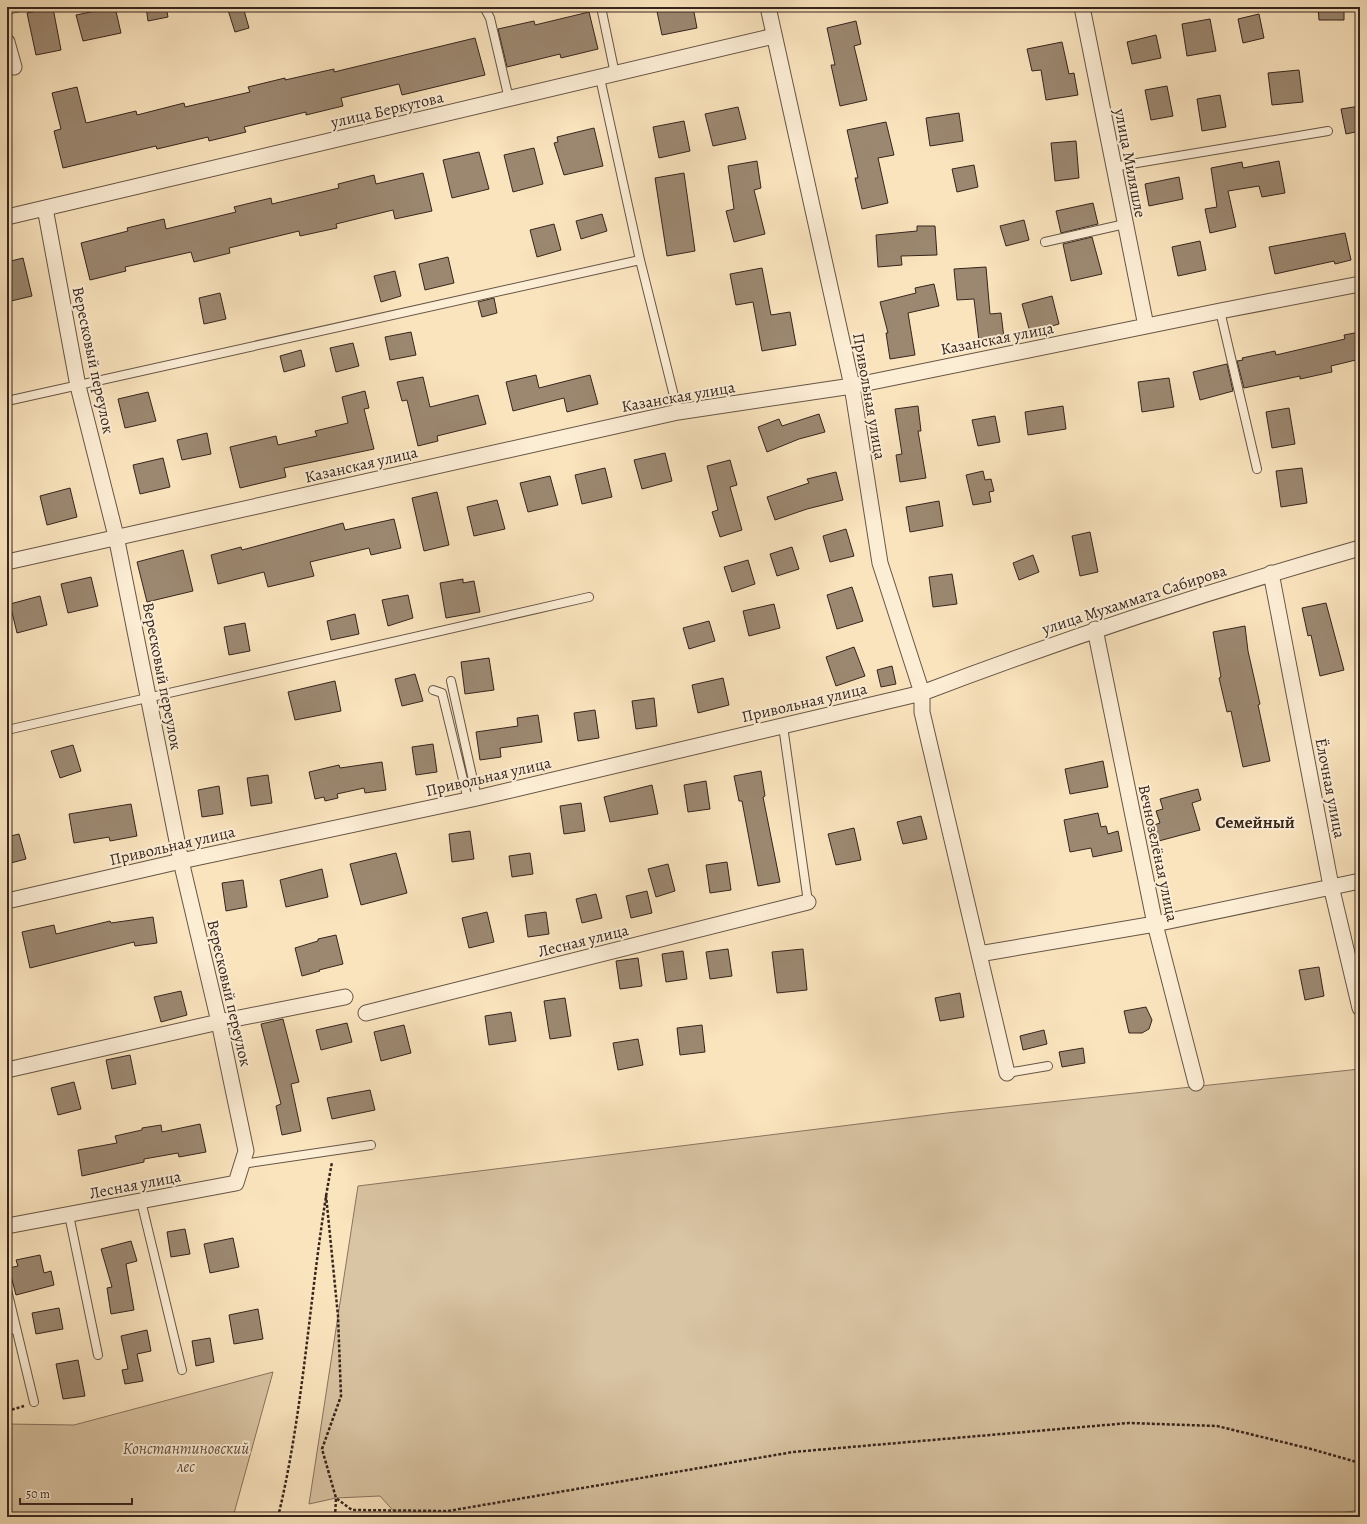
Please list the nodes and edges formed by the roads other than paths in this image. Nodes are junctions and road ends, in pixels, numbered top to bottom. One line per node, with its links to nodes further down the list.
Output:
1 (20, 7): 6 (lane)
2 (484, 7): 12 (lane)
3 (601, 7): 10 (lane)
4 (768, 7): 7 (street, Привольная улица)
5 (1082, 7): 14 (street, улица Миляшле)
6 (7, 10)
7 (774, 36): 10 (street, улица Беркутова); 24 (street, Привольная улица)
8 (7, 42): 9 (street)
9 (14, 67)
10 (616, 74): 11 (street, улица Беркутова)
11 (600, 78): 12 (street, улица Беркутова); 19 (lane)
12 (509, 99): 15 (street, улица Беркутова)
13 (1328, 131): 14 (lane)
14 (1113, 166): 17 (street, улица Миляшле)
15 (45, 208): 16 (street, улица Беркутова); 23 (street, Вересковый переулок)
16 (7, 218)
17 (1125, 224): 18 (lane); 22 (street, улица Миляшле)
18 (1045, 242)
19 (640, 260): 23 (lane); 26 (lane)
20 (1360, 284): 21 (street, Казанская улица)
21 (1220, 310): 22 (street, Казанская улица); 27 (lane)
22 (1146, 326): 24 (street, Казанская улица)
23 (78, 386): 25 (lane); 28 (street, Вересковый переулок)
24 (852, 386): 26 (street, Казанская улица); 36 (street, Привольная улица)
25 (7, 401)
26 (678, 412): 28 (street, Казанская улица)
27 (1257, 469)
28 (116, 536): 30 (street, Казанская улица); 37 (street, Вересковый переулок)
29 (1360, 548): 31 (street, улица Мухаммата Сабирова)
30 (7, 562)
31 (1271, 573): 33 (street, улица Мухаммата Сабирова); 43 (street, Ёлочная улица)
32 (589, 597): 37 (lane)
33 (1095, 629): 36 (street, улица Мухаммата Сабирова); 46 (street, Вечнозелёная улица)
34 (451, 681): 40 (lane)
35 (433, 690): 40 (lane)
36 (922, 693): 38 (street, Привольная улица); 47 (street)
37 (149, 697): 39 (lane); 41 (street, Вересковый переулок)
38 (783, 726): 40 (street, Привольная улица); 45 (lane)
39 (7, 730)
40 (472, 799): 41 (street, Привольная улица)
41 (181, 861): 44 (street, Привольная улица); 51 (street, Вересковый переулок)
42 (1360, 881): 43 (street)
43 (1331, 886): 46 (street); 49 (street, Ёлочная улица)
44 (7, 901)
45 (808, 902): 50 (street, Лесная улица)
46 (1155, 924): 47 (street); 55 (street, Вечнозелёная улица)
47 (978, 954): 54 (street)
48 (345, 997): 51 (street)
49 (1360, 1008)
50 (366, 1013)
51 (219, 1022): 53 (street); 57 (street, Вересковый переулок)
52 (1048, 1066): 54 (lane)
53 (7, 1070)
54 (1007, 1073)
55 (1196, 1083)
56 (371, 1145): 57 (lane)
57 (244, 1158): 58 (street, Лесная улица)
58 (141, 1201): 59 (street, Лесная улица); 65 (lane)
59 (69, 1215): 60 (street, Лесная улица); 64 (lane)
60 (7, 1226)
61 (7, 1290): 62 (lane)
62 (16, 1329): 63 (lane); 66 (lane)
63 (7, 1330)
64 (98, 1355)
65 (182, 1370)
66 (34, 1402)

